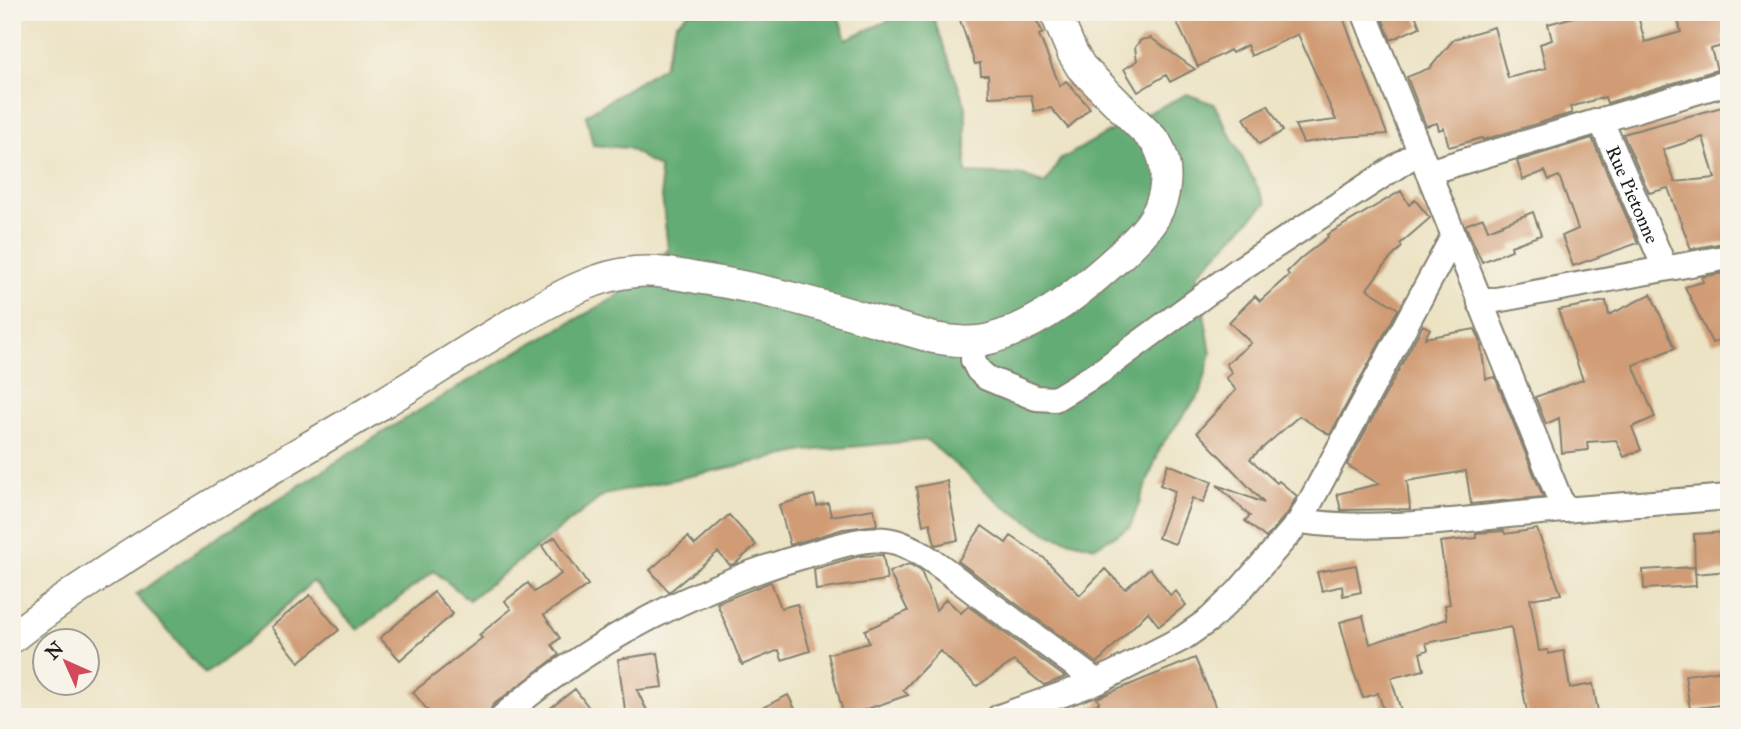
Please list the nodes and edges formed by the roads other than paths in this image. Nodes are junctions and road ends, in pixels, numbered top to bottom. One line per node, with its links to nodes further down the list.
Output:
1 (1055, 12): 10 (main road)
2 (1364, 12): 5 (street)
3 (1729, 82): 4 (street)
4 (1601, 121): 5 (street); 8 (street, Rue Pietonne)
5 (1424, 162): 6 (street); 10 (street)
6 (1453, 237): 9 (street); 13 (street)
7 (1729, 257): 8 (street)
8 (1665, 268): 9 (street)
9 (1480, 303): 12 (street)
10 (974, 341): 14 (main road)
11 (1729, 497): 12 (street)
12 (1564, 510): 13 (street)
13 (1300, 521): 15 (street)
14 (20, 627)
15 (1097, 682): 16 (street); 17 (street)
16 (1029, 712): 18 (street)
17 (502, 717)
18 (999, 717)

